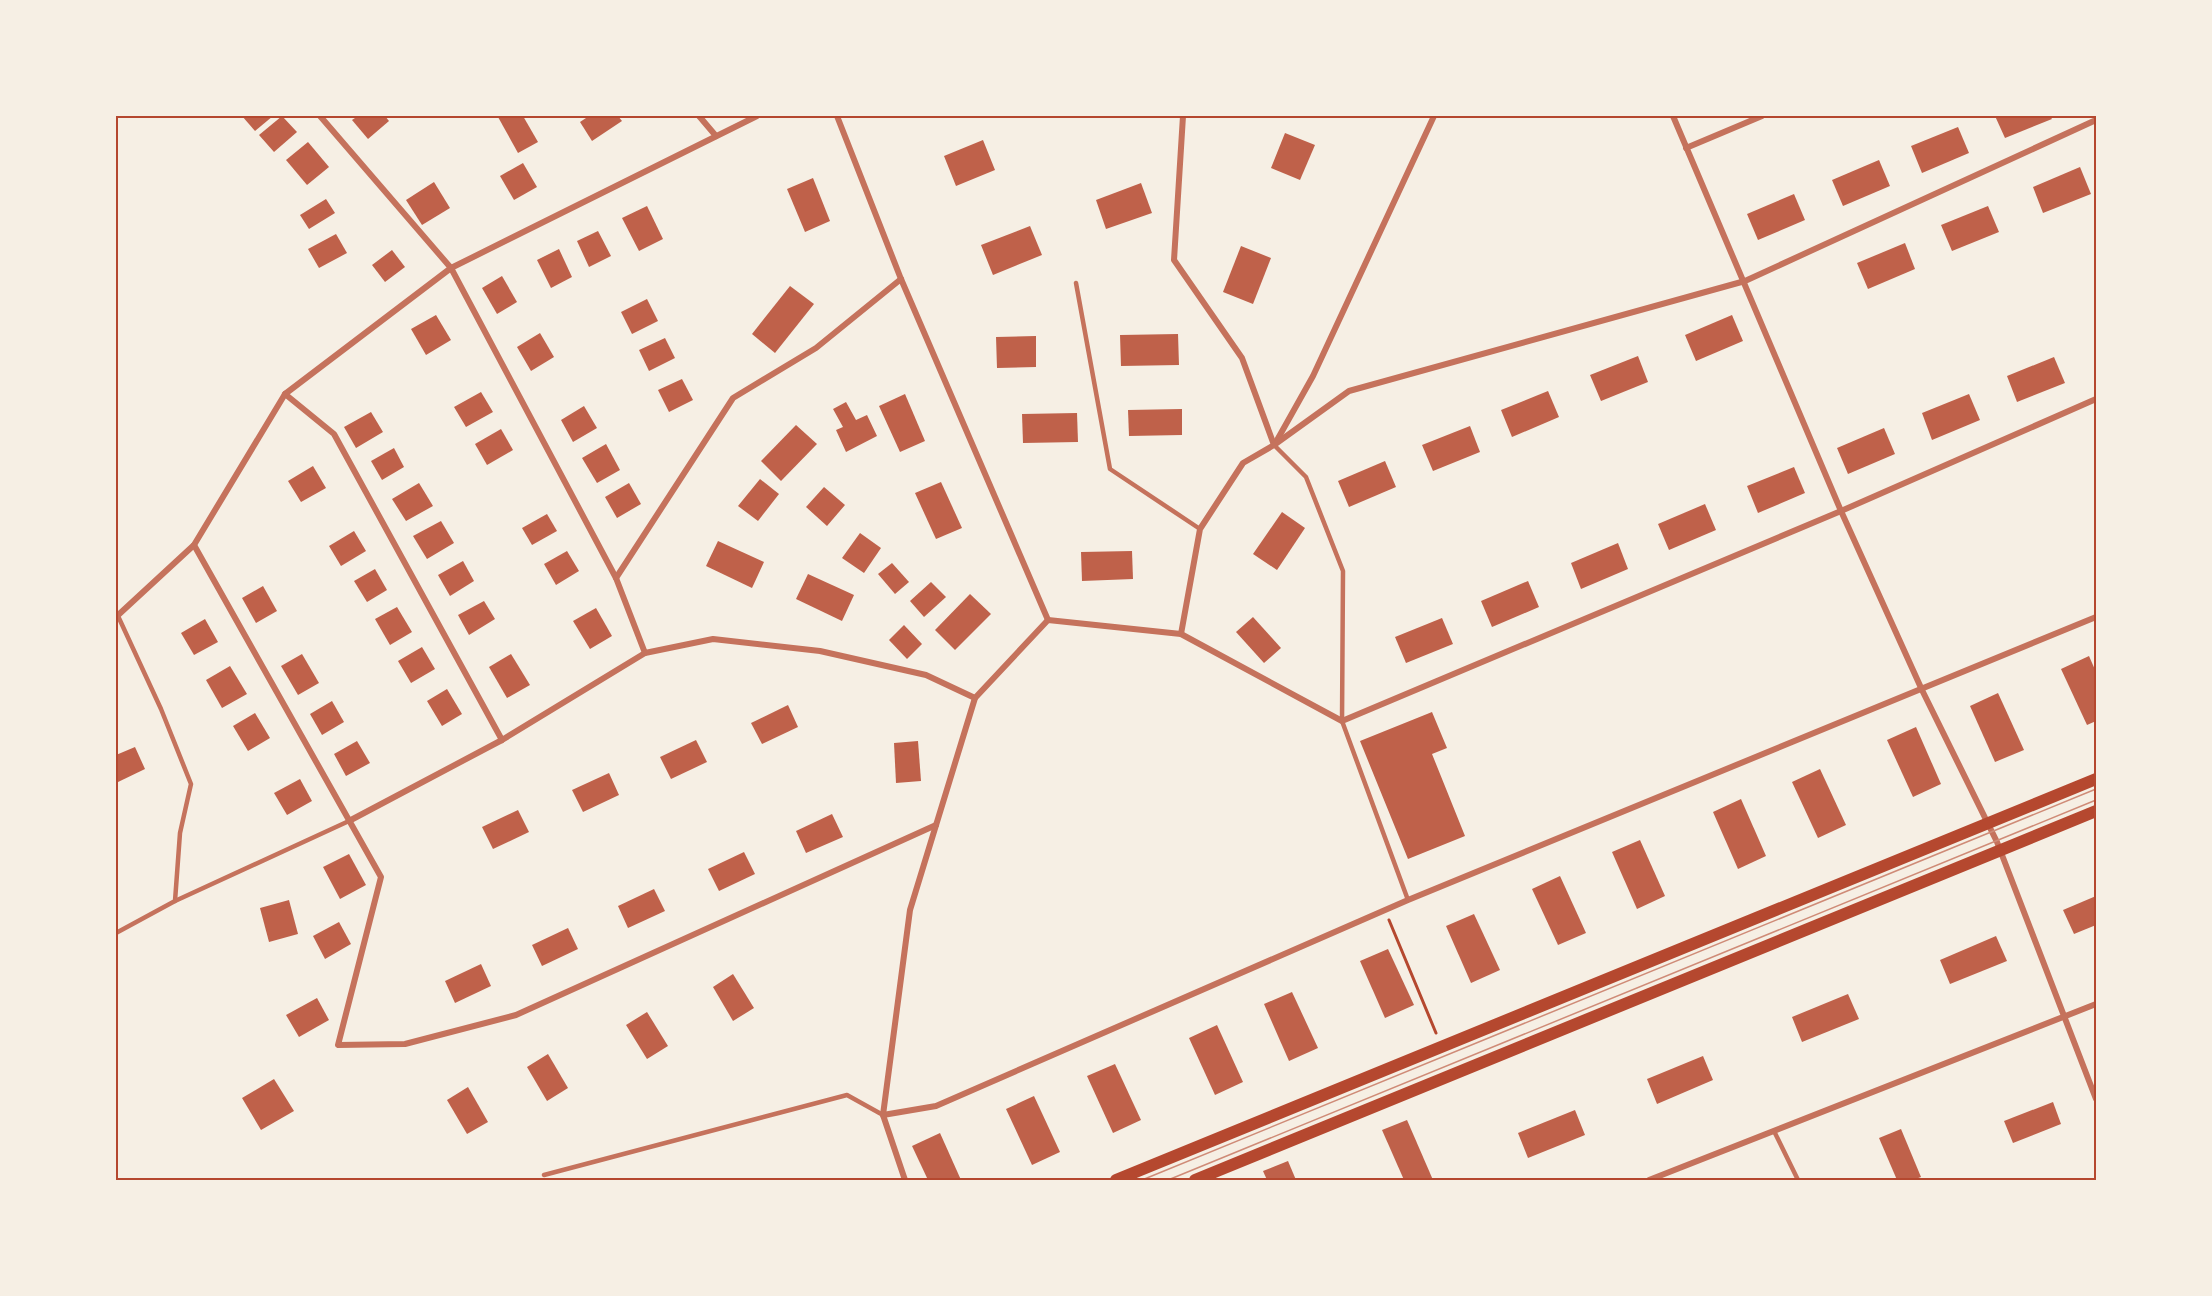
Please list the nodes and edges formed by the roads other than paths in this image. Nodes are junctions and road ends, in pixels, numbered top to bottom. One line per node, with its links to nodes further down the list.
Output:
1 (320, 116): 12 (street)
2 (699, 116): 10 (street)
3 (756, 116): 10 (street)
4 (837, 116): 13 (street)
5 (1183, 116): 18 (street)
6 (1434, 116): 18 (street)
7 (1673, 116): 11 (street)
8 (1762, 116): 11 (street)
9 (2097, 120): 14 (street)
10 (716, 136): 12 (street)
11 (1686, 148): 14 (street)
12 (451, 268): 16 (street); 22 (street)
13 (901, 279): 22 (street); 25 (street)
14 (1745, 281): 18 (street); 19 (street)
15 (1076, 283): 20 (lane)
16 (285, 394): 21 (street); 31 (street)
17 (2097, 399): 19 (street)
18 (1274, 445): 20 (street); 30 (lane)
19 (1841, 511): 28 (street); 30 (street)
20 (1200, 529): 26 (street)
21 (194, 545): 23 (street); 34 (street)
22 (616, 578): 27 (street)
23 (117, 617): 39 (lane)
24 (2097, 617): 28 (street)
25 (1048, 620): 26 (street); 29 (street)
26 (1181, 634): 30 (street)
27 (645, 653): 29 (street); 31 (street)
28 (1922, 690): 35 (street); 38 (street)
29 (975, 698): 36 (street)
30 (1342, 721): 38 (lane)
31 (502, 740): 34 (street)
32 (2097, 779): 35 (main road)
33 (2097, 811): 37 (main road)
34 (349, 821): 36 (street); 39 (lane)
35 (1989, 824): 37 (street); 48 (main road)
36 (936, 825): 44 (street)
37 (2001, 851): 42 (street); 49 (main road)
38 (1408, 900): 44 (street)
39 (174, 901): 40 (lane)
40 (116, 933)
41 (2097, 1004): 42 (street)
42 (2065, 1017): 43 (street); 45 (street)
43 (2097, 1099)
44 (883, 1115): 46 (lane); 47 (street)
45 (1774, 1131): 50 (street); 51 (lane)
46 (544, 1175)
47 (905, 1180)
48 (1116, 1180)
49 (1195, 1180)
50 (1649, 1180)
51 (1798, 1180)

